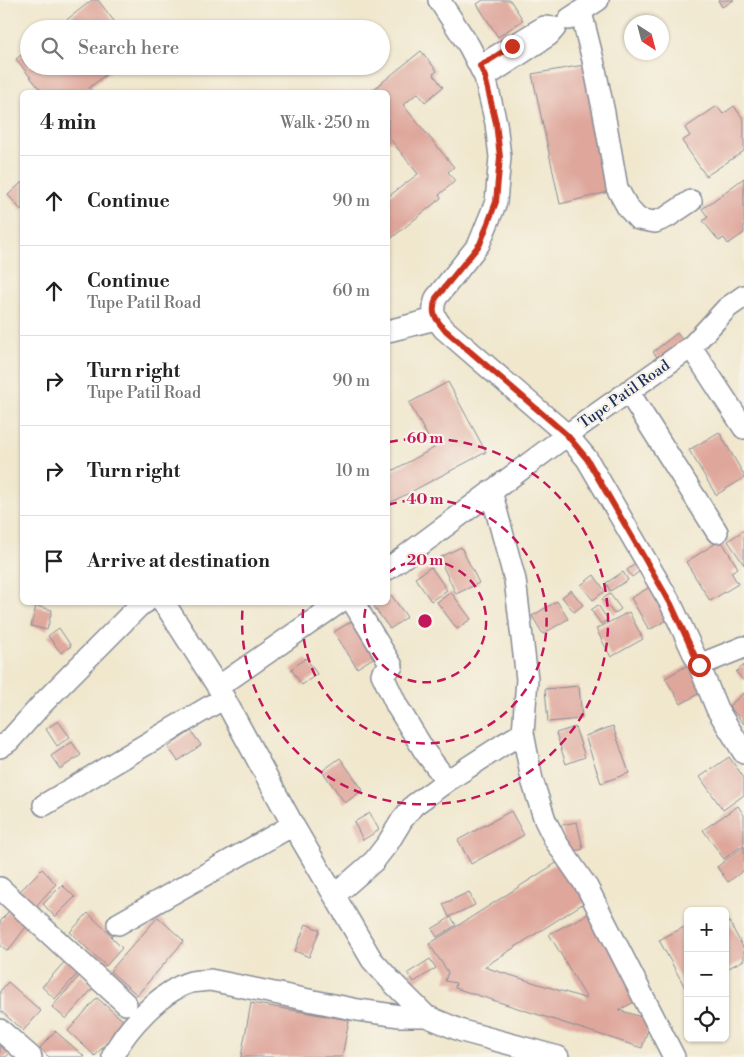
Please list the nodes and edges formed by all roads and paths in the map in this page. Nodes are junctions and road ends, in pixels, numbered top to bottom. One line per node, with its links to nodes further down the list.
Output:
1 (440, 0): 4 (street)
2 (598, 0): 3 (street)
3 (581, 12): 4 (street); 5 (street)
4 (482, 71): 7 (street)
5 (691, 200)
6 (744, 296): 9 (street, Tupe Patil Road)
7 (435, 319): 8 (street); 12 (street, Tupe Patil Road)
8 (390, 330)
9 (691, 347): 10 (street, Tupe Patil Road); 11 (street)
10 (628, 391): 12 (street, Tupe Patil Road); 14 (street)
11 (744, 428)
12 (567, 435): 13 (street); 21 (street)
13 (491, 491): 15 (street); 23 (street)
14 (717, 532)
15 (390, 567)
16 (141, 605): 24 (street)
17 (165, 605): 22 (street)
18 (336, 605): 22 (street)
19 (355, 605): 26 (street)
20 (744, 646): 21 (street)
21 (699, 665): 25 (street)
22 (221, 693): 27 (street); 28 (street)
23 (523, 734): 26 (street); 38 (street)
24 (0, 747)
25 (744, 753)
26 (447, 780): 30 (street)
27 (44, 805)
28 (293, 825): 30 (street); 31 (street)
29 (0, 888): 32 (street)
30 (335, 895): 33 (street)
31 (118, 924)
32 (126, 1004)
33 (426, 1016): 36 (street); 37 (street)
34 (0, 1030): 35 (street)
35 (31, 1057)
36 (113, 1057)
37 (558, 1057)
38 (674, 1057)

